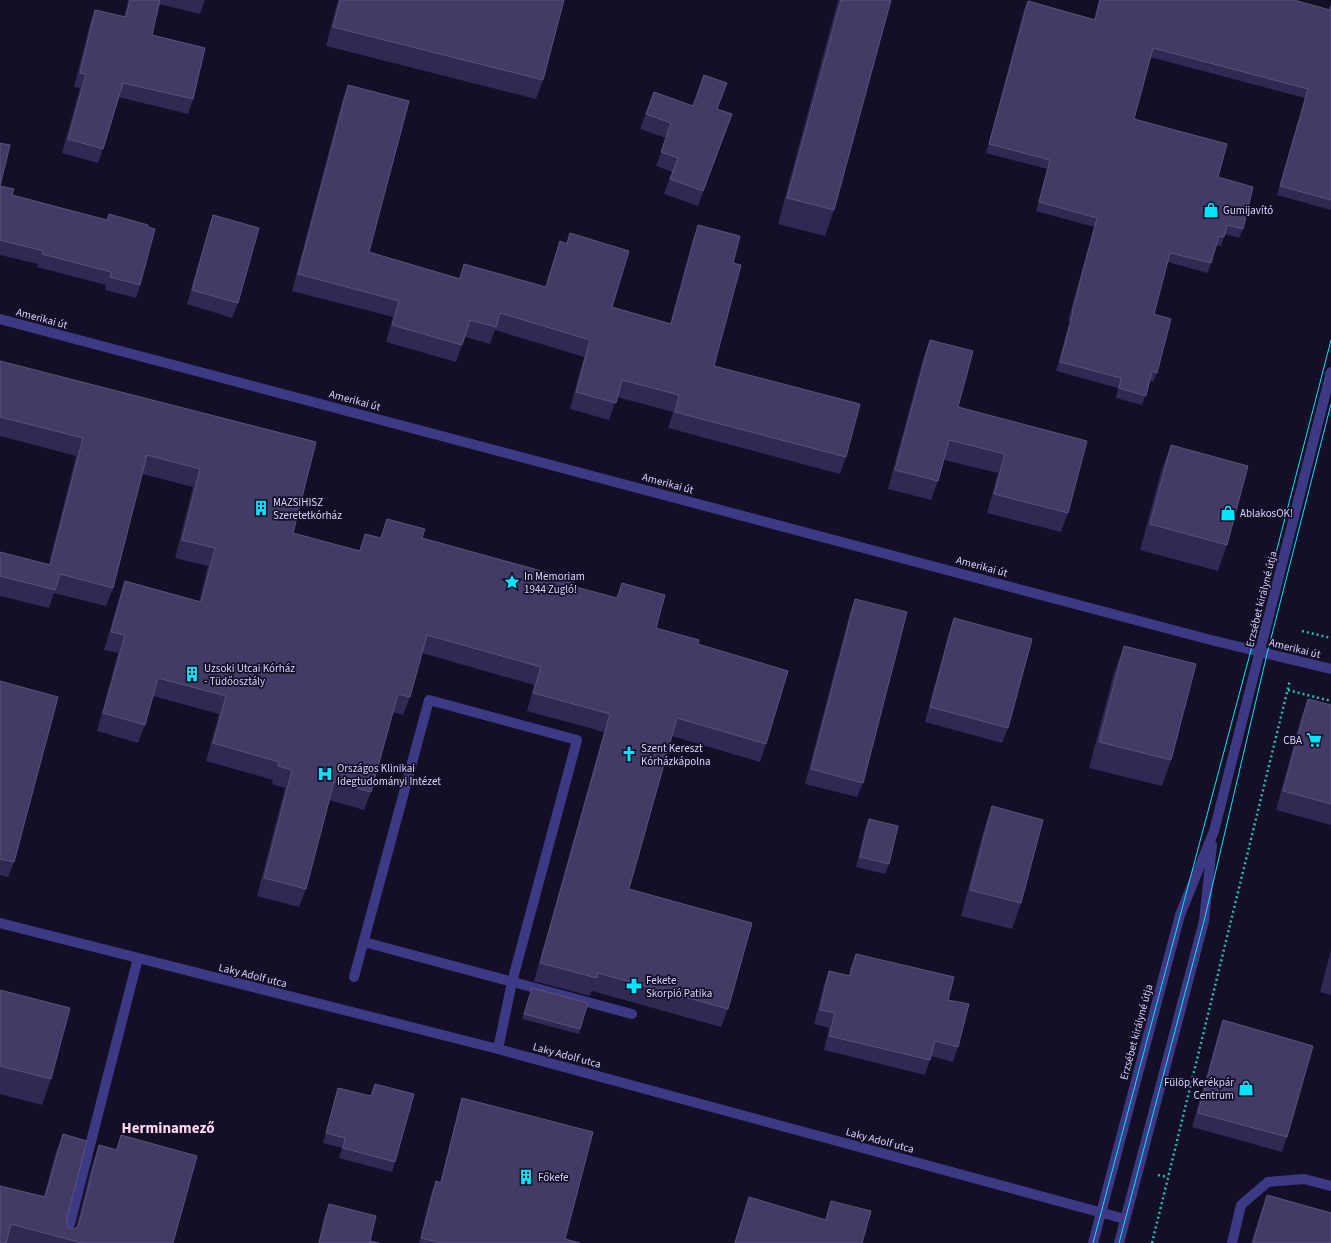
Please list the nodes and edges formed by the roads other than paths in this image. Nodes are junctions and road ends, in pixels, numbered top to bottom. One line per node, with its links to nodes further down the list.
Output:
1 (0, 319): 3 (street, Amerikai út)
2 (1331, 372): 3 (street, Erzsébet királyné útja)
3 (1260, 652): 4 (street, Amerikai út); 5 (street, Erzsébet királyné útja)
4 (1331, 670)
5 (1214, 831): 14 (street, Erzsébet királyné útja); 15 (street, Erzsébet királyné útja)
6 (0, 923): 8 (street, Laky Adolf utca)
7 (364, 942): 9 (street); 10 (street); 10 (street)
8 (138, 958): 12 (street, Laky Adolf utca); 16 (street)
9 (354, 976)
10 (512, 982): 11 (street); 12 (street)
11 (632, 1014)
12 (498, 1049): 14 (street, Laky Adolf utca)
13 (1331, 1186): 19 (street)
14 (1101, 1212): 15 (street, Laky Adolf utca); 17 (street, Erzsébet királyné útja)
15 (1125, 1219): 18 (street, Erzsébet királyné útja)
16 (65, 1243)
17 (1093, 1243)
18 (1119, 1243)
19 (1232, 1243)

